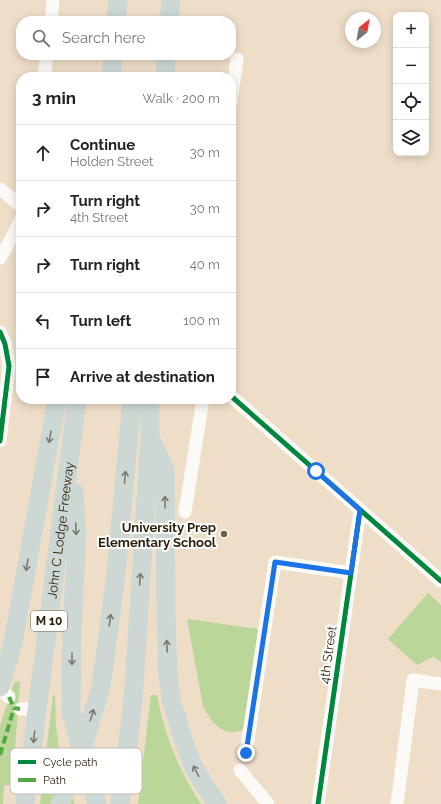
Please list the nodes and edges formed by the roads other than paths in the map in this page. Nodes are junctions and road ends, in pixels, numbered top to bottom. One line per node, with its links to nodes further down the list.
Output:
1 (54, 0): 4 (street)
2 (118, 0): 5 (highway)
3 (170, 0): 6 (highway)
4 (52, 16)
5 (116, 16)
6 (169, 16)
7 (237, 59): 14 (street)
8 (46, 60): 11 (street)
9 (113, 60): 12 (highway)
10 (166, 60): 13 (highway)
11 (45, 72)
12 (111, 72)
13 (165, 72)
14 (235, 72)
15 (0, 189): 16 (street)
16 (16, 202)
17 (16, 230): 18 (street)
18 (0, 258)
19 (0, 332): 27 (street)
20 (236, 400): 29 (street)
21 (56, 404): 34 (highway, one-way to 34)
22 (76, 404): 28 (highway, John C Lodge Freeway / M 10)
23 (132, 404): 37 (highway, one-way to 23)
24 (150, 404): 26 (highway)
25 (202, 404): 30 (street)
26 (150, 437): 38 (highway, one-way to 26); 49 (highway, one-way to 26)
27 (0, 442)
28 (71, 448): 35 (highway, John C Lodge Freeway / M 10, one-way to 35); 36 (highway, one-way to 36)
29 (360, 510): 31 (street, 4th Street); 32 (street)
30 (185, 512)
31 (351, 573): 39 (street); 51 (street, 4th Street)
32 (441, 581)
33 (441, 684): 52 (street)
34 (3, 691)
35 (27, 748)
36 (81, 748)
37 (82, 748)
38 (127, 748)
39 (246, 753)
40 (240, 770): 50 (street)
41 (25, 794): 45 (highway, John C Lodge Freeway / M 10, one-way to 45)
42 (64, 794): 46 (highway, one-way to 42)
43 (94, 794): 47 (highway, one-way to 47)
44 (121, 794): 48 (highway, one-way to 44)
45 (25, 804)
46 (60, 804)
47 (97, 804)
48 (120, 804)
49 (217, 804)
50 (268, 804)
51 (318, 804)
52 (397, 804)

